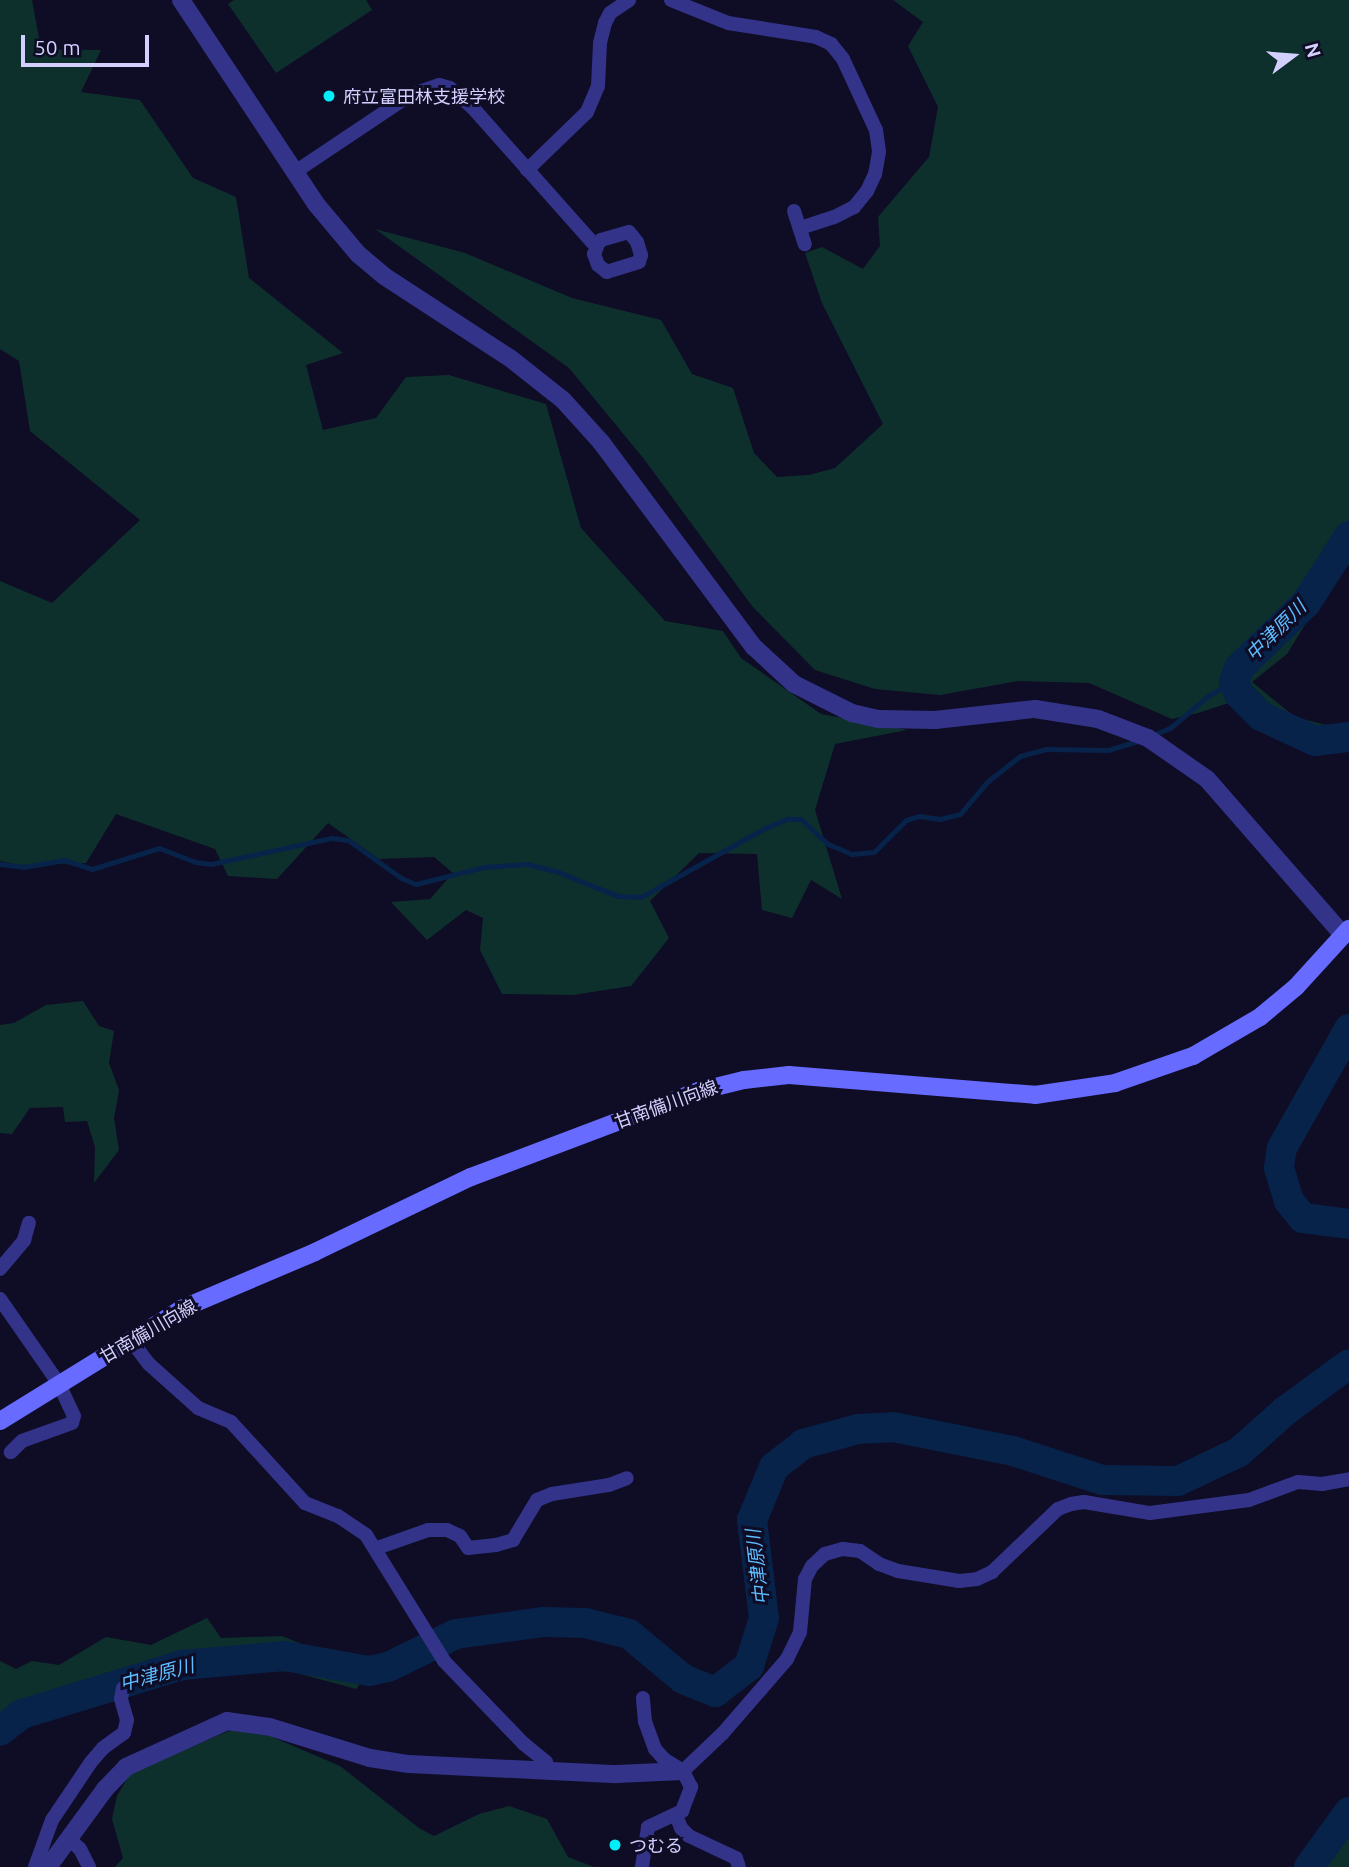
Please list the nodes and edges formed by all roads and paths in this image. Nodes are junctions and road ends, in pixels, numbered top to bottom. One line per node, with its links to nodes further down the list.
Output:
1 (181, 0): 5 (street)
2 (629, 0): 4 (street)
3 (671, 0): 7 (street)
4 (527, 170): 5 (street); 8 (street)
5 (295, 172): 10 (street)
6 (794, 211): 7 (street)
7 (800, 228): 9 (street)
8 (598, 244)
9 (805, 244)
10 (1346, 933): 14 (main road, 甘南備川向線)
11 (29, 1223): 12 (street)
12 (0, 1269)
13 (0, 1299): 15 (street)
14 (130, 1339): 15 (main road, 甘南備川向線); 20 (street)
15 (59, 1384): 16 (main road, 甘南備川向線); 17 (street)
16 (0, 1421)
17 (11, 1452)
18 (626, 1478): 20 (street)
19 (1349, 1479): 24 (street)
20 (377, 1548): 23 (street)
21 (123, 1688): 27 (street)
22 (643, 1698): 24 (street)
23 (547, 1770): 24 (street); 26 (street)
24 (683, 1771): 25 (street)
25 (677, 1815): 30 (street); 31 (street)
26 (70, 1840): 28 (street); 29 (street)
27 (35, 1867)
28 (48, 1867)
29 (89, 1867)
30 (642, 1867)
31 (739, 1867)

